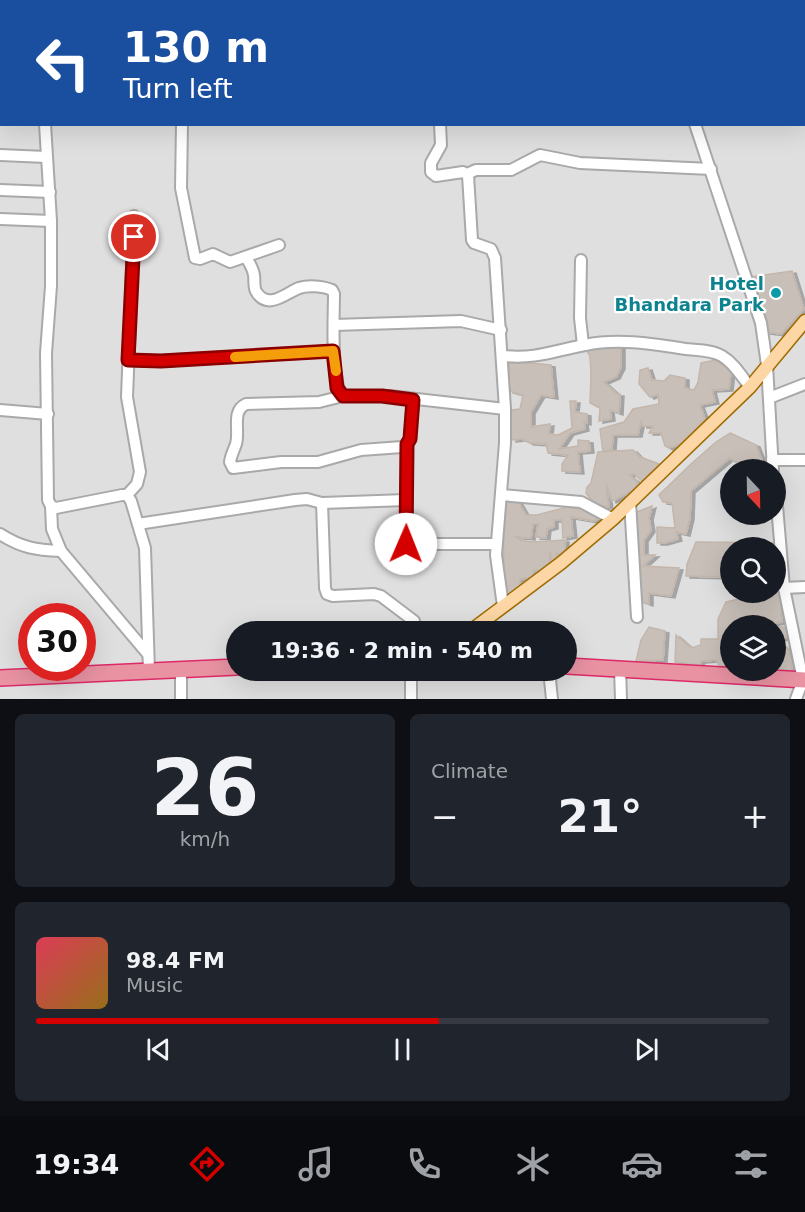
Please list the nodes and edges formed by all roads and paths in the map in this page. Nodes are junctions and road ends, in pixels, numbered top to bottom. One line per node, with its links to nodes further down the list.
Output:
1 (45, 126): 6 (street)
2 (182, 126): 15 (street)
3 (440, 126): 8 (street)
4 (696, 126): 7 (street)
5 (0, 154): 6 (street)
6 (46, 157): 10 (street)
7 (711, 169): 8 (street); 24 (street)
8 (467, 174): 19 (street)
9 (0, 190): 10 (street)
10 (50, 192): 13 (street)
11 (134, 216): 23 (street)
12 (0, 219): 13 (street)
13 (51, 221): 32 (street)
14 (279, 245): 15 (street)
15 (246, 257): 18 (street)
16 (581, 260): 20 (street)
17 (805, 321): 24 (main road)
18 (334, 325): 19 (street); 21 (street)
19 (501, 330): 22 (street)
20 (583, 345): 22 (street); 26 (street)
21 (333, 351): 23 (street); 27 (street)
22 (503, 356): 31 (street)
23 (128, 360): 37 (street)
24 (767, 365): 26 (main road); 28 (street)
25 (805, 384): 28 (street)
26 (750, 387): 40 (main road)
27 (343, 396): 29 (street); 33 (street)
28 (769, 398): 34 (street)
29 (413, 400): 31 (street); 33 (street)
30 (0, 410): 32 (street)
31 (505, 410): 38 (street)
32 (48, 414): 42 (street)
33 (407, 444): 39 (street)
34 (773, 459)
35 (805, 460): 36 (street)
36 (786, 463)
37 (127, 495): 42 (street); 44 (street)
38 (501, 495): 43 (street); 46 (street)
39 (406, 500): 41 (street); 46 (street)
40 (630, 502): 43 (main road); 52 (street)
41 (322, 503): 44 (street); 53 (street)
42 (51, 506): 47 (street)
43 (613, 519): 51 (main road)
44 (138, 524): 55 (street)
45 (0, 534): 47 (street)
46 (496, 544): 51 (street)
47 (61, 551): 55 (street)
48 (805, 587): 49 (street)
49 (786, 588)
50 (786, 597): 62 (street)
51 (503, 606): 54 (main road)
52 (637, 617)
53 (414, 621)
54 (484, 621)
55 (147, 653): 60 (street)
56 (577, 666): 58 (highway)
57 (226, 667): 59 (highway)
58 (620, 668): 62 (highway); 68 (street)
59 (181, 669): 60 (highway); 65 (street)
60 (149, 671): 61 (highway)
61 (0, 678)
62 (804, 680): 69 (street)
63 (411, 681): 66 (street)
64 (550, 681): 67 (street)
65 (181, 699)
66 (411, 699)
67 (552, 699)
68 (621, 699)
69 (796, 699)

